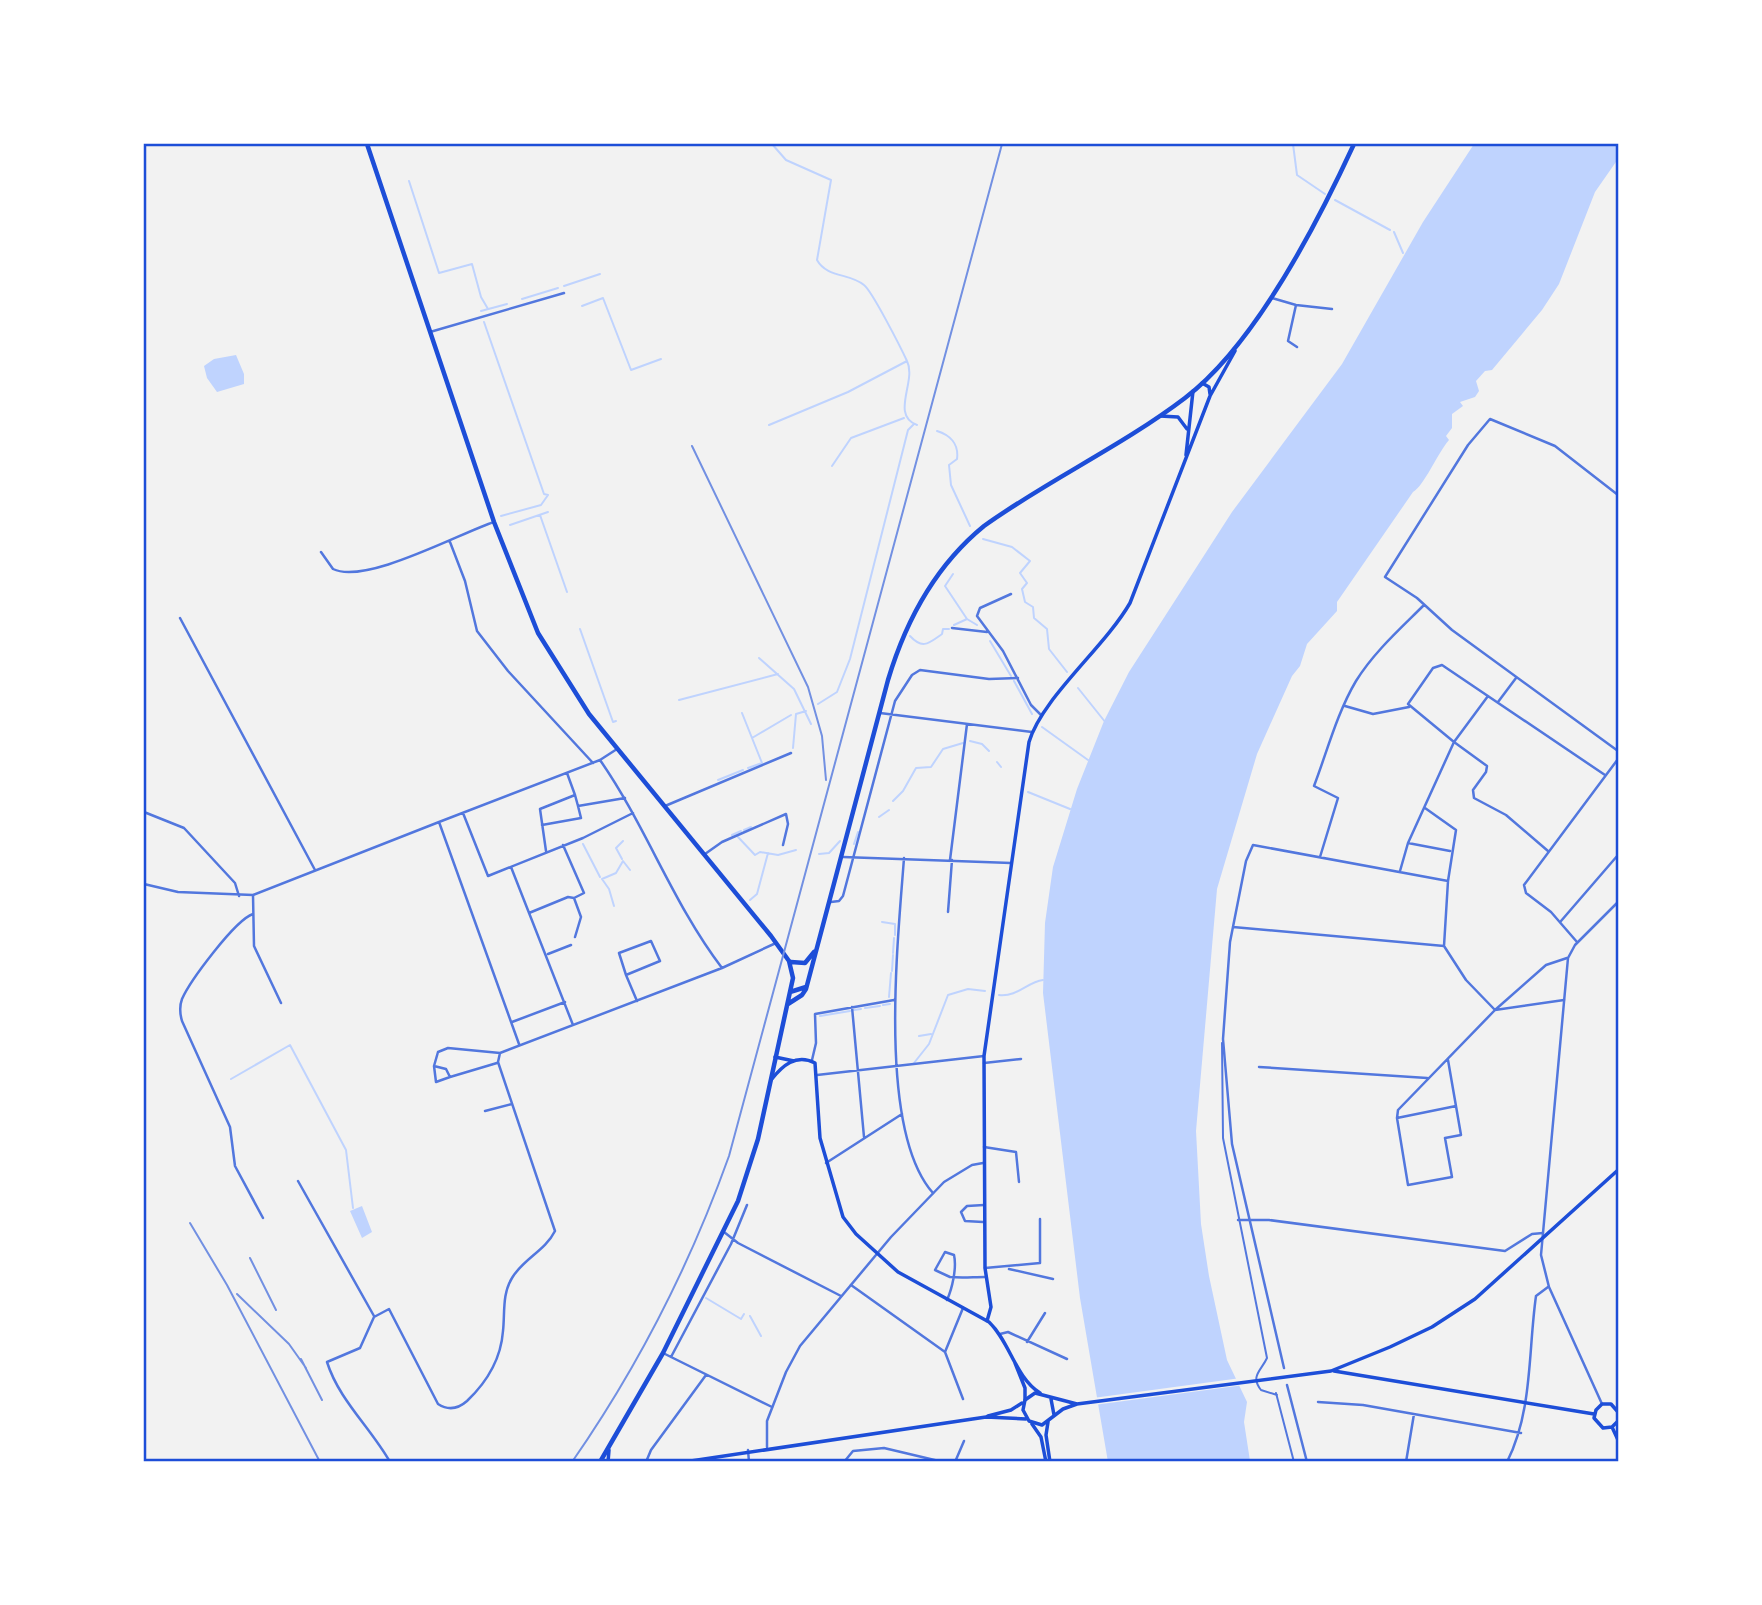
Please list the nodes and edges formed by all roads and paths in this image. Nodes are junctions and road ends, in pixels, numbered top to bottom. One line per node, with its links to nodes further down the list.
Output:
1 (367, 144): 7 (highway)
2 (1354, 144): 4 (highway)
3 (564, 293): 7 (street)
4 (1269, 297): 5 (street); 8 (highway)
5 (1296, 305): 6 (street); 9 (street)
6 (1332, 309)
7 (430, 332): 17 (highway)
8 (1239, 342): 10 (highway); 12 (main road)
9 (1297, 347)
10 (1202, 383): 11 (highway); 12 (main road)
11 (1193, 391): 13 (highway); 14 (main road)
12 (1210, 396): 15 (main road)
13 (1157, 416): 14 (main road); 31 (highway)
14 (1188, 431): 15 (main road)
15 (1186, 457): 33 (main road)
16 (1619, 495): 21 (street)
17 (495, 522): 18 (street); 37 (highway)
18 (450, 542): 19 (street); 42 (street)
19 (321, 552)
20 (1011, 594): 24 (street)
21 (1424, 605): 26 (street); 29 (street)
22 (180, 618): 70 (street)
23 (952, 628): 24 (street)
24 (988, 632): 25 (street)
25 (1018, 678): 32 (street); 33 (street)
26 (1516, 678): 28 (street); 38 (street)
27 (1488, 696): 28 (street); 30 (street); 36 (street)
28 (1498, 702): 44 (street)
29 (1345, 706): 30 (street); 65 (street)
30 (1409, 707): 36 (street)
31 (880, 713): 32 (street); 63 (highway)
32 (892, 714): 34 (street); 64 (street)
33 (1041, 715): 35 (main road)
34 (967, 724): 35 (street); 67 (street)
35 (1032, 732): 68 (main road)
36 (1454, 741): 49 (street); 59 (street)
37 (617, 749): 41 (street); 48 (highway)
38 (1619, 751)
39 (791, 753): 48 (street)
40 (1619, 759): 44 (street)
41 (600, 760): 42 (street); 46 (street)
42 (593, 763): 43 (street)
43 (567, 773): 45 (street); 51 (street)
44 (1605, 775): 59 (street)
45 (575, 795): 47 (street); 54 (street)
46 (625, 798): 47 (street); 52 (street)
47 (578, 806): 54 (street)
48 (665, 806): 61 (highway)
49 (1425, 808): 55 (street); 60 (street)
50 (144, 812): 75 (street)
51 (463, 813): 53 (street); 69 (street)
52 (633, 813): 56 (street); 93 (street)
53 (439, 822): 70 (street); 105 (street)
54 (542, 825): 58 (street)
55 (1408, 843): 60 (street); 71 (street)
56 (563, 845): 58 (street); 76 (street)
57 (783, 845): 61 (street)
58 (546, 851): 69 (street)
59 (1548, 851): 82 (street)
60 (1451, 852): 72 (street)
61 (704, 855): 86 (highway)
62 (1619, 855): 82 (street)
63 (843, 857): 64 (street); 77 (highway)
64 (854, 857): 66 (street); 77 (street)
65 (1320, 857): 71 (street); 83 (street)
66 (904, 858): 67 (street); 97 (street)
67 (951, 860): 68 (street); 79 (street)
68 (1011, 863): 110 (main road)
69 (511, 866): 80 (street)
70 (315, 870): 74 (street)
71 (1400, 871): 72 (street)
72 (1448, 881): 89 (street)
73 (144, 884): 75 (street)
74 (253, 895): 75 (street); 81 (street)
75 (239, 896)
76 (574, 898): 80 (street); 84 (street)
77 (831, 902): 88 (highway)
78 (1619, 902): 85 (street)
79 (948, 912)
80 (529, 913): 90 (street)
81 (253, 915): 101 (street); 142 (street)
82 (1560, 922): 85 (street)
83 (1233, 927): 89 (street); 107 (street)
84 (575, 937)
85 (1577, 942): 91 (street)
86 (776, 943): 92 (highway); 93 (street)
87 (571, 945): 90 (street)
88 (818, 945): 92 (highway); 95 (highway)
89 (1444, 946): 104 (street)
90 (546, 954): 100 (street)
91 (1568, 958): 98 (street); 104 (street)
92 (789, 961): 96 (highway)
93 (722, 968): 99 (street)
94 (626, 975): 94 (street); 99 (street)
95 (808, 983): 96 (highway); 102 (highway)
96 (790, 992): 102 (highway)
97 (894, 1000): 103 (street); 120 (street)
98 (1564, 1000): 104 (street); 150 (street)
99 (637, 1001): 106 (street)
100 (565, 1002): 105 (street); 106 (street)
101 (281, 1003)
102 (787, 1004): 112 (highway)
103 (852, 1007): 113 (street); 122 (street)
104 (1495, 1010): 114 (street)
105 (511, 1022): 108 (street)
106 (573, 1025): 108 (street)
107 (1223, 1039): 144 (street); 145 (street)
108 (519, 1044): 109 (street)
109 (500, 1052): 116 (street); 119 (street)
110 (984, 1056): 117 (main road); 120 (street)
111 (1021, 1059): 117 (street)
112 (774, 1060): 115 (main road); 118 (main road); 126 (highway)
113 (812, 1060): 115 (main road); 123 (main road)
114 (1448, 1060): 125 (street); 128 (street)
115 (794, 1061): 118 (main road)
116 (498, 1062): 124 (street); 127 (street)
117 (984, 1063): 133 (main road)
118 (786, 1064): 126 (main road)
119 (434, 1066): 124 (street); 124 (street)
120 (898, 1067): 122 (street); 130 (street)
121 (1259, 1067): 125 (street)
122 (858, 1072): 123 (street); 132 (street)
123 (817, 1075): 134 (main road)
124 (450, 1077)
125 (1428, 1078): 131 (street)
126 (770, 1082): 149 (highway)
127 (512, 1104): 129 (street); 164 (street)
128 (1456, 1106): 131 (street); 131 (street)
129 (485, 1111)
130 (903, 1114): 132 (street); 139 (street)
131 (1396, 1118)
132 (864, 1137): 134 (street)
133 (984, 1147): 135 (main road); 138 (street)
134 (826, 1163): 152 (main road)
135 (984, 1163): 139 (street); 141 (main road)
136 (1619, 1170): 174 (main road)
137 (298, 1181): 164 (street)
138 (1019, 1182)
139 (934, 1193): 152 (street)
140 (747, 1205): 151 (street)
141 (984, 1205): 146 (main road); 146 (street)
142 (263, 1218)
143 (1040, 1219): 153 (street)
144 (1238, 1220): 145 (street); 212 (street)
145 (1250, 1220): 147 (street); 148 (street)
146 (985, 1222): 154 (main road)
147 (1264, 1222): 148 (street); 150 (street)
148 (1252, 1232): 173 (street)
149 (724, 1233): 151 (street); 169 (highway)
150 (1543, 1233): 159 (street)
151 (732, 1240): 160 (street); 170 (street)
152 (878, 1255): 158 (street); 161 (main road)
153 (1005, 1268): 154 (street); 157 (street)
154 (985, 1269): 156 (main road)
155 (952, 1277): 155 (street); 156 (street); 161 (street)
156 (986, 1277): 165 (main road)
157 (1052, 1279)
158 (851, 1285): 160 (street); 168 (street)
159 (1549, 1287): 181 (street); 184 (street)
160 (841, 1296): 185 (street)
161 (947, 1300): 162 (main road)
162 (963, 1308): 165 (main road); 168 (street)
163 (1045, 1312): 167 (street)
164 (374, 1317): 202 (street)
165 (987, 1321): 166 (main road)
166 (1000, 1334): 167 (street); 171 (main road)
167 (1027, 1342): 172 (street)
168 (945, 1352): 179 (street)
169 (663, 1353): 170 (street); 200 (highway)
170 (671, 1357): 175 (street)
171 (1013, 1358): 177 (main road); 180 (main road)
172 (1067, 1359)
173 (1284, 1368)
174 (1331, 1371): 181 (main road); 183 (main road)
175 (706, 1375): 185 (street); 205 (street)
176 (1287, 1385): 213 (street)
177 (1040, 1392): 178 (main road); 180 (main road)
178 (1050, 1397): 183 (main road); 190 (main road)
179 (963, 1399)
180 (1025, 1401): 189 (main road); 191 (main road)
181 (1527, 1401): 187 (main road); 196 (street)
182 (1318, 1402): 188 (street)
183 (1077, 1404): 190 (main road)
184 (1602, 1404): 186 (main road); 187 (main road)
185 (772, 1407): 199 (street)
186 (1619, 1412)
187 (1594, 1413): 195 (main road)
188 (1414, 1414): 196 (street); 214 (street)
189 (986, 1417): 191 (main road); 199 (main road)
190 (1053, 1417): 193 (main road)
191 (1026, 1419): 194 (main road)
192 (1619, 1421): 195 (main road)
193 (1048, 1422): 194 (main road); 211 (main road)
194 (1032, 1423): 211 (main road)
195 (1612, 1427): 197 (main road)
196 (1521, 1433): 215 (street)
197 (1619, 1440)
198 (964, 1441): 210 (street)
199 (767, 1447): 201 (main road)
200 (609, 1448): 203 (highway); 204 (main road)
201 (748, 1450): 206 (main road); 207 (street)
202 (390, 1461)
203 (600, 1461)
204 (608, 1461)
205 (646, 1461)
206 (684, 1461)
207 (749, 1461)
208 (844, 1461): 209 (street)
209 (943, 1461)
210 (955, 1461)
211 (1048, 1461)
212 (1294, 1461)
213 (1307, 1461)
214 (1406, 1461)
215 (1507, 1461)

